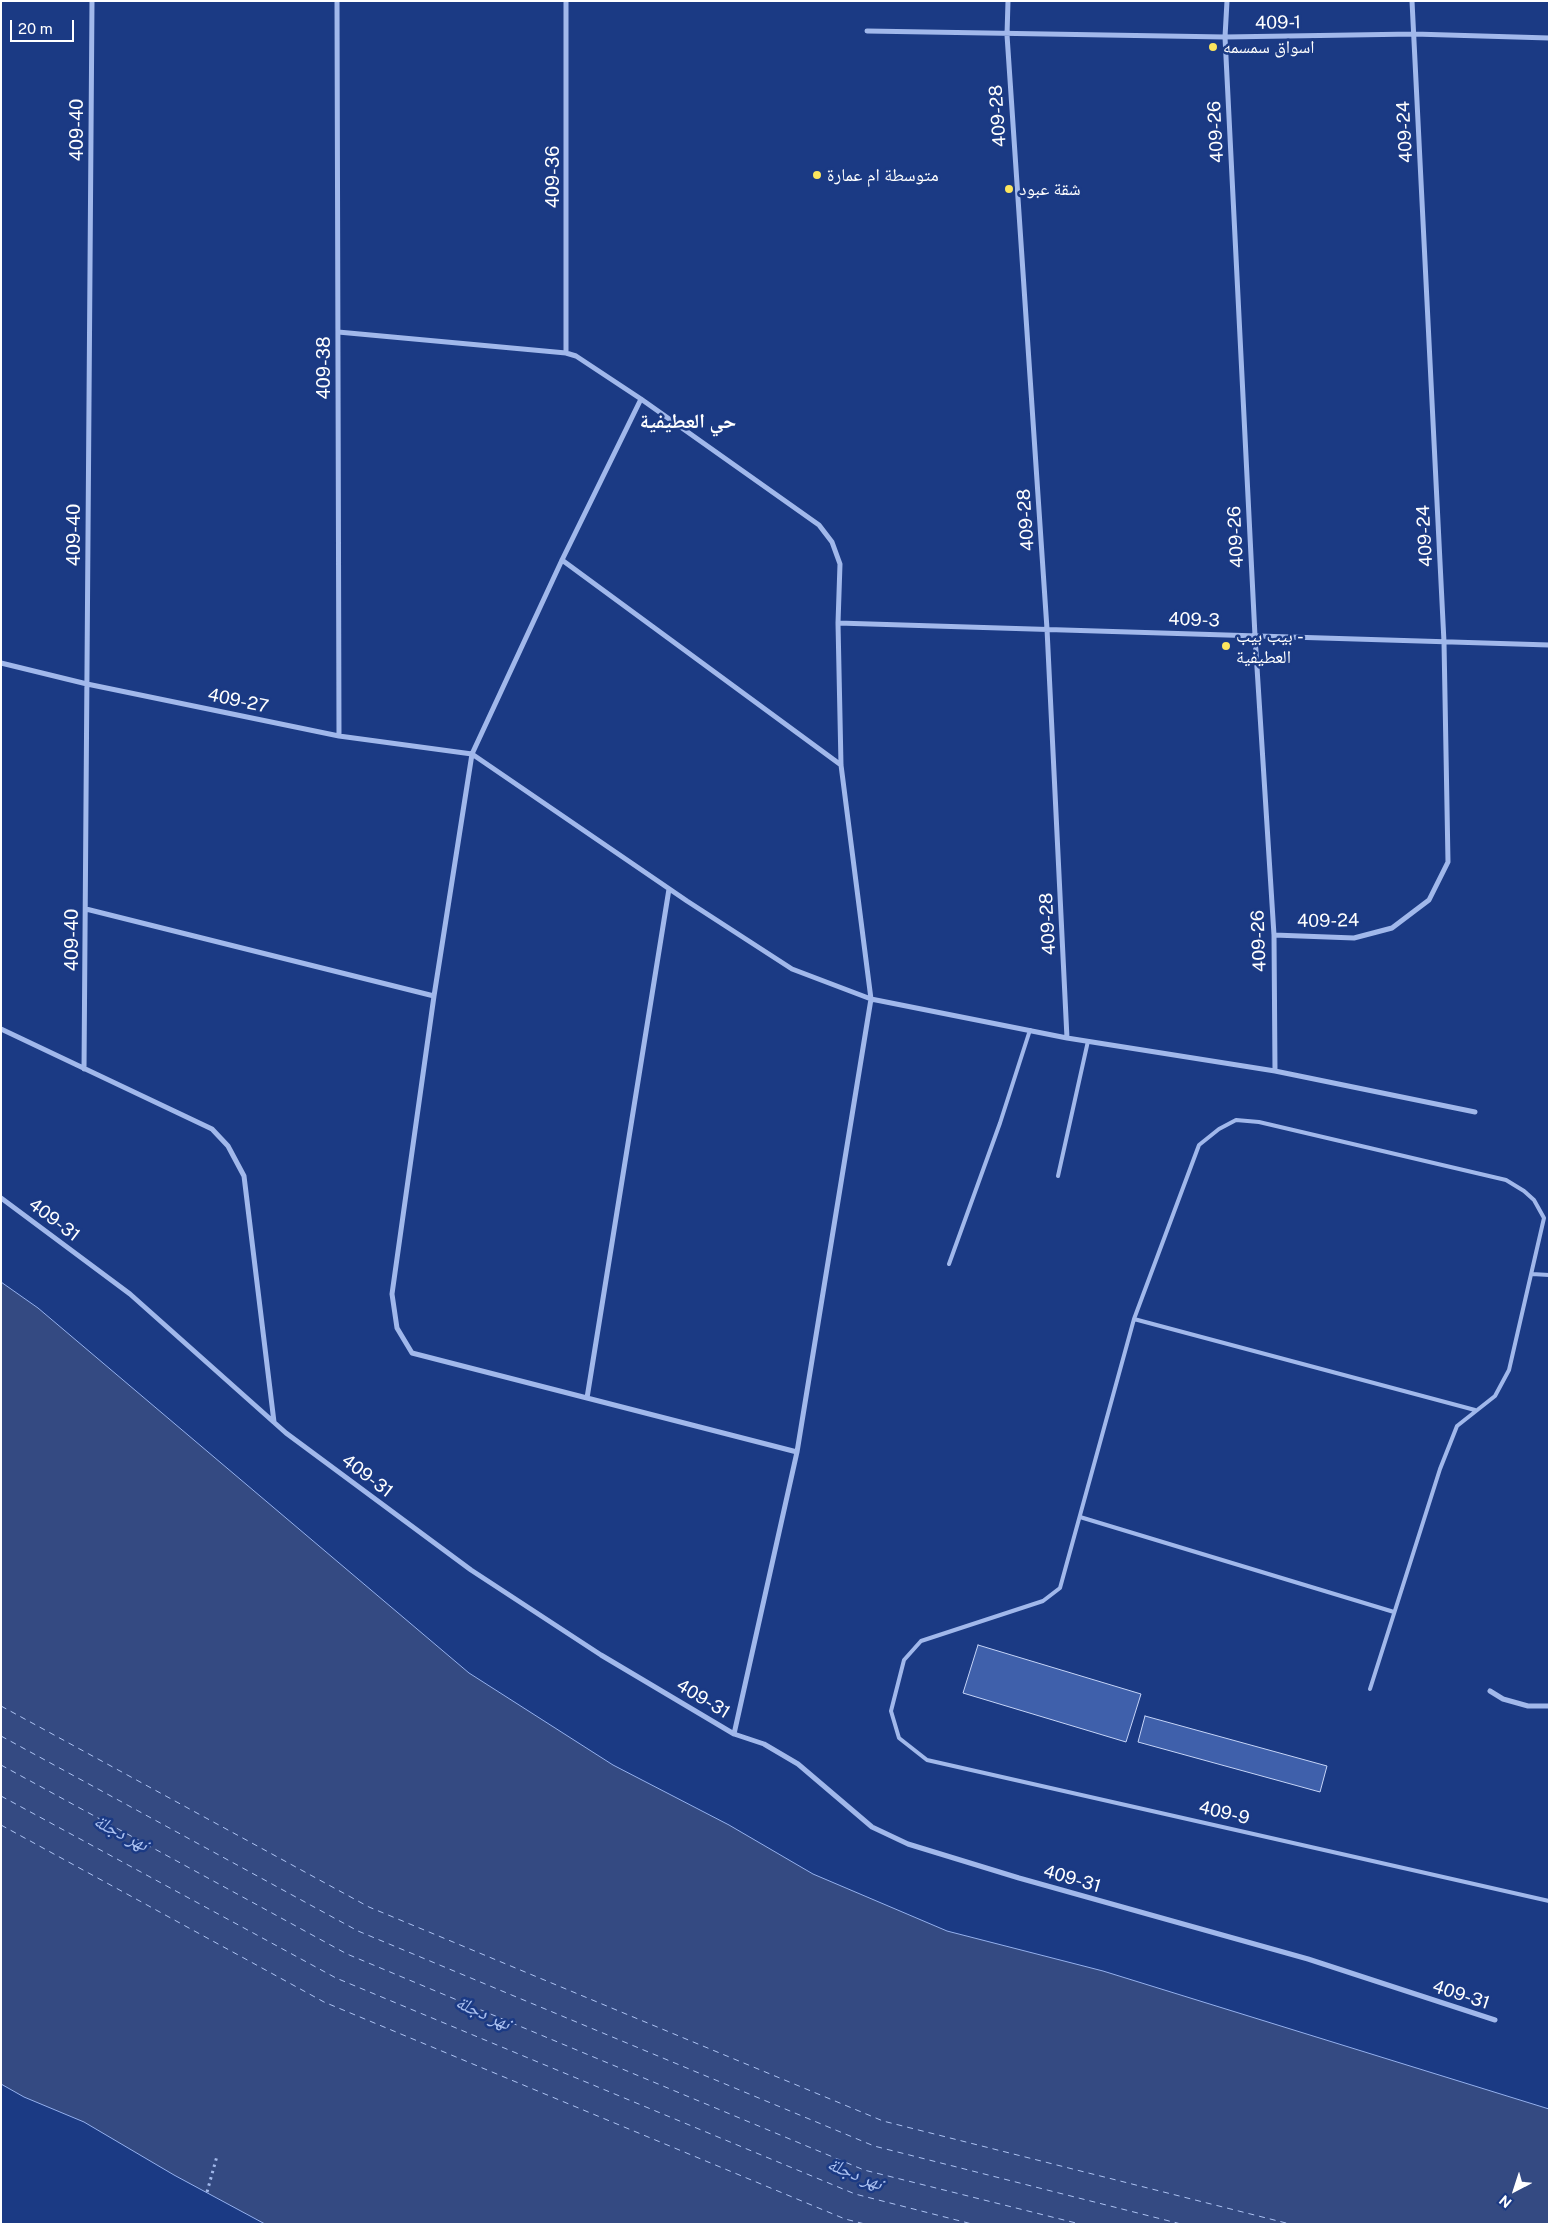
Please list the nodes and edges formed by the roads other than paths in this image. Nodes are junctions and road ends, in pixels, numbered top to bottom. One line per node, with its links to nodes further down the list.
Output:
1 (92, 1): 22 (street, 409-40)
2 (337, 1): 12 (street, 409-38)
3 (566, 1): 13 (street, 409-36)
4 (1008, 1): 9 (street, 409-28)
5 (1227, 1): 10 (street, 409-26)
6 (1412, 1): 8 (street, 409-24)
7 (867, 31): 9 (street, 409-1)
8 (1414, 34): 10 (street, 409-1); 11 (street, 409-1); 19 (street, 409-24)
9 (1007, 35): 10 (street, 409-1); 17 (street, 409-28)
10 (1224, 37): 18 (street, 409-26)
11 (1549, 38)
12 (338, 332): 13 (street); 23 (street, 409-38)
13 (566, 353): 14 (street)
14 (641, 399): 15 (street); 16 (street)
15 (562, 560): 24 (street); 25 (street)
16 (838, 623): 17 (street, 409-3); 25 (street)
17 (1047, 629): 18 (street, 409-3); 33 (street, 409-28)
18 (1255, 636): 19 (street, 409-3); 28 (street, 409-26)
19 (1444, 642): 20 (street, 409-3); 28 (street, 409-24)
20 (1549, 645)
21 (1, 663): 22 (street, 409-27)
22 (87, 684): 23 (street, 409-27); 27 (street, 409-40)
23 (339, 736): 24 (street, 409-27)
24 (472, 754): 26 (street); 29 (street)
25 (841, 765): 30 (street)
26 (669, 889): 30 (street); 44 (street)
27 (86, 909): 29 (street); 35 (street, 409-40)
28 (1274, 935): 36 (street, 409-26)
29 (434, 996): 44 (street)
30 (871, 999): 32 (street); 47 (street)
31 (1, 1029): 35 (street)
32 (1030, 1030): 33 (street); 40 (lane)
33 (1067, 1038): 34 (street)
34 (1088, 1041): 36 (street); 38 (lane)
35 (84, 1069): 46 (street)
36 (1275, 1071): 37 (street)
37 (1475, 1112)
38 (1058, 1176)
39 (1, 1198): 46 (street, 409-31)
40 (949, 1264)
41 (1532, 1274): 42 (lane); 43 (lane); 45 (lane)
42 (1549, 1275)
43 (1134, 1319): 45 (lane); 48 (lane)
44 (587, 1398): 47 (street)
45 (1475, 1410): 49 (lane)
46 (274, 1422): 53 (street, 409-31)
47 (797, 1452): 53 (street)
48 (1080, 1517): 49 (lane); 54 (lane, 409-9)
49 (1394, 1612): 50 (lane)
50 (1370, 1689)
51 (1490, 1691): 52 (street)
52 (1549, 1706)
53 (734, 1734): 55 (street, 409-31)
54 (1549, 1901)
55 (1495, 2020)

